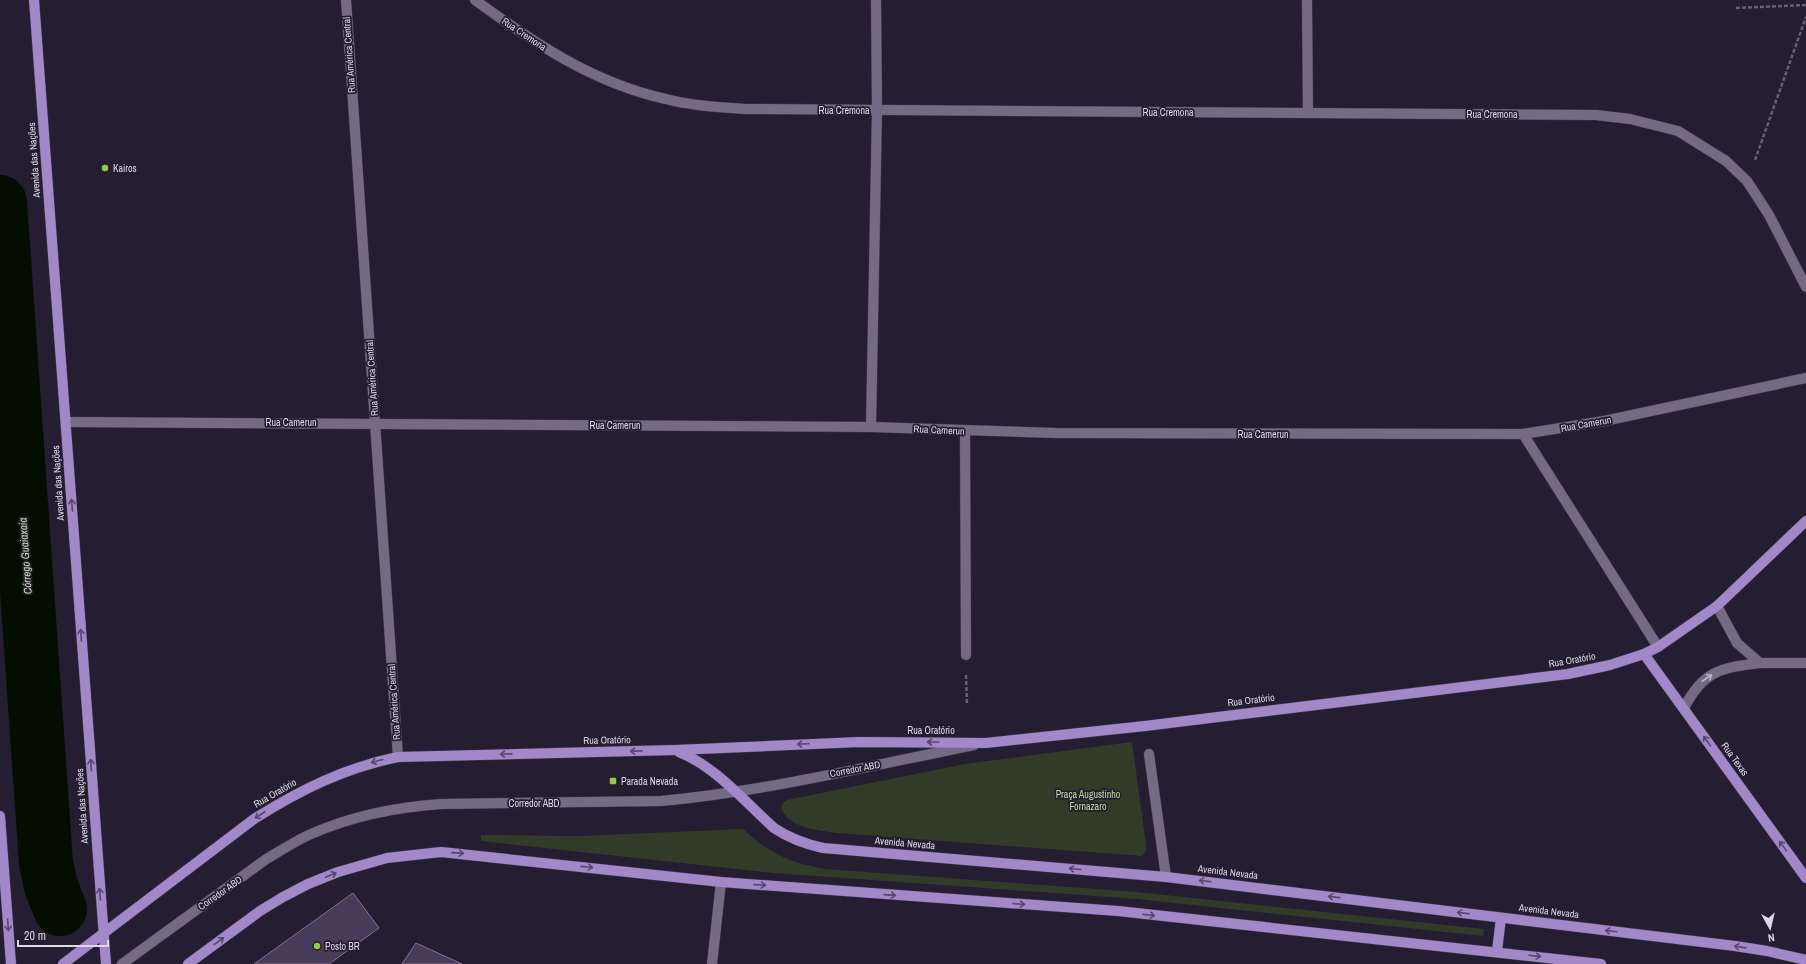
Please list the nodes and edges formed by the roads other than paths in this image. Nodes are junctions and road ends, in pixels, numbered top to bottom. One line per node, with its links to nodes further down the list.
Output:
1 (34, 0): 10 (main road, Avenida das Nações)
2 (346, 0): 11 (street, Rua América Central)
3 (475, 0): 6 (street, Rua Cremona)
4 (876, 0): 6 (street)
5 (1307, 0): 7 (street)
6 (877, 110): 7 (street, Rua Cremona); 12 (street)
7 (1308, 113): 8 (street, Rua Cremona)
8 (1806, 287)
9 (1806, 378): 14 (street, Rua Camerun)
10 (66, 422): 11 (street, Rua Camerun); 33 (main road, Avenida das Nações, one-way to 10)
11 (376, 423): 12 (street, Rua Camerun); 26 (street, Rua América Central)
12 (871, 427): 13 (street, Rua Camerun)
13 (965, 431): 14 (street, Rua Camerun); 19 (street)
14 (1523, 434): 17 (street)
15 (1806, 521): 16 (main road, Rua Oratório)
16 (1717, 606): 17 (main road, Rua Oratório); 20 (street)
17 (1658, 647): 18 (main road, Rua Oratório)
18 (1644, 654): 22 (main road, Rua Texas); 23 (main road, Rua Oratório)
19 (966, 655)
20 (1760, 663): 21 (street); 22 (street, one-way to 20)
21 (1806, 663)
22 (1684, 708): 30 (main road, Rua Texas, one-way to 22)
23 (986, 743): 24 (main road, Rua Oratório, one-way to 24); 27 (street, Corredor ABD)
24 (675, 750): 26 (main road, Rua Oratório, one-way to 26); 27 (main road, Avenida Nevada)
25 (1150, 754): 29 (street)
26 (398, 757): 33 (main road, Rua Oratório, one-way to 33)
27 (735, 792): 29 (main road, Avenida Nevada, one-way to 27); 39 (street, Corredor ABD)
28 (0, 816): 36 (main road, one-way to 36)
29 (1166, 877): 32 (main road, Avenida Nevada, one-way to 29)
30 (1806, 878)
31 (721, 882): 34 (main road, one-way to 34); 40 (main road, one-way to 31); 41 (street)
32 (1502, 918): 34 (main road); 35 (main road, Avenida Nevada, one-way to 32)
33 (103, 933): 37 (main road, Rua Oratório); 38 (main road, Avenida das Nações)
34 (1496, 951): 42 (main road, one-way to 42)
35 (1806, 960)
36 (11, 964)
37 (63, 964)
38 (106, 964)
39 (122, 964)
40 (188, 964)
41 (712, 964)
42 (1601, 964)

